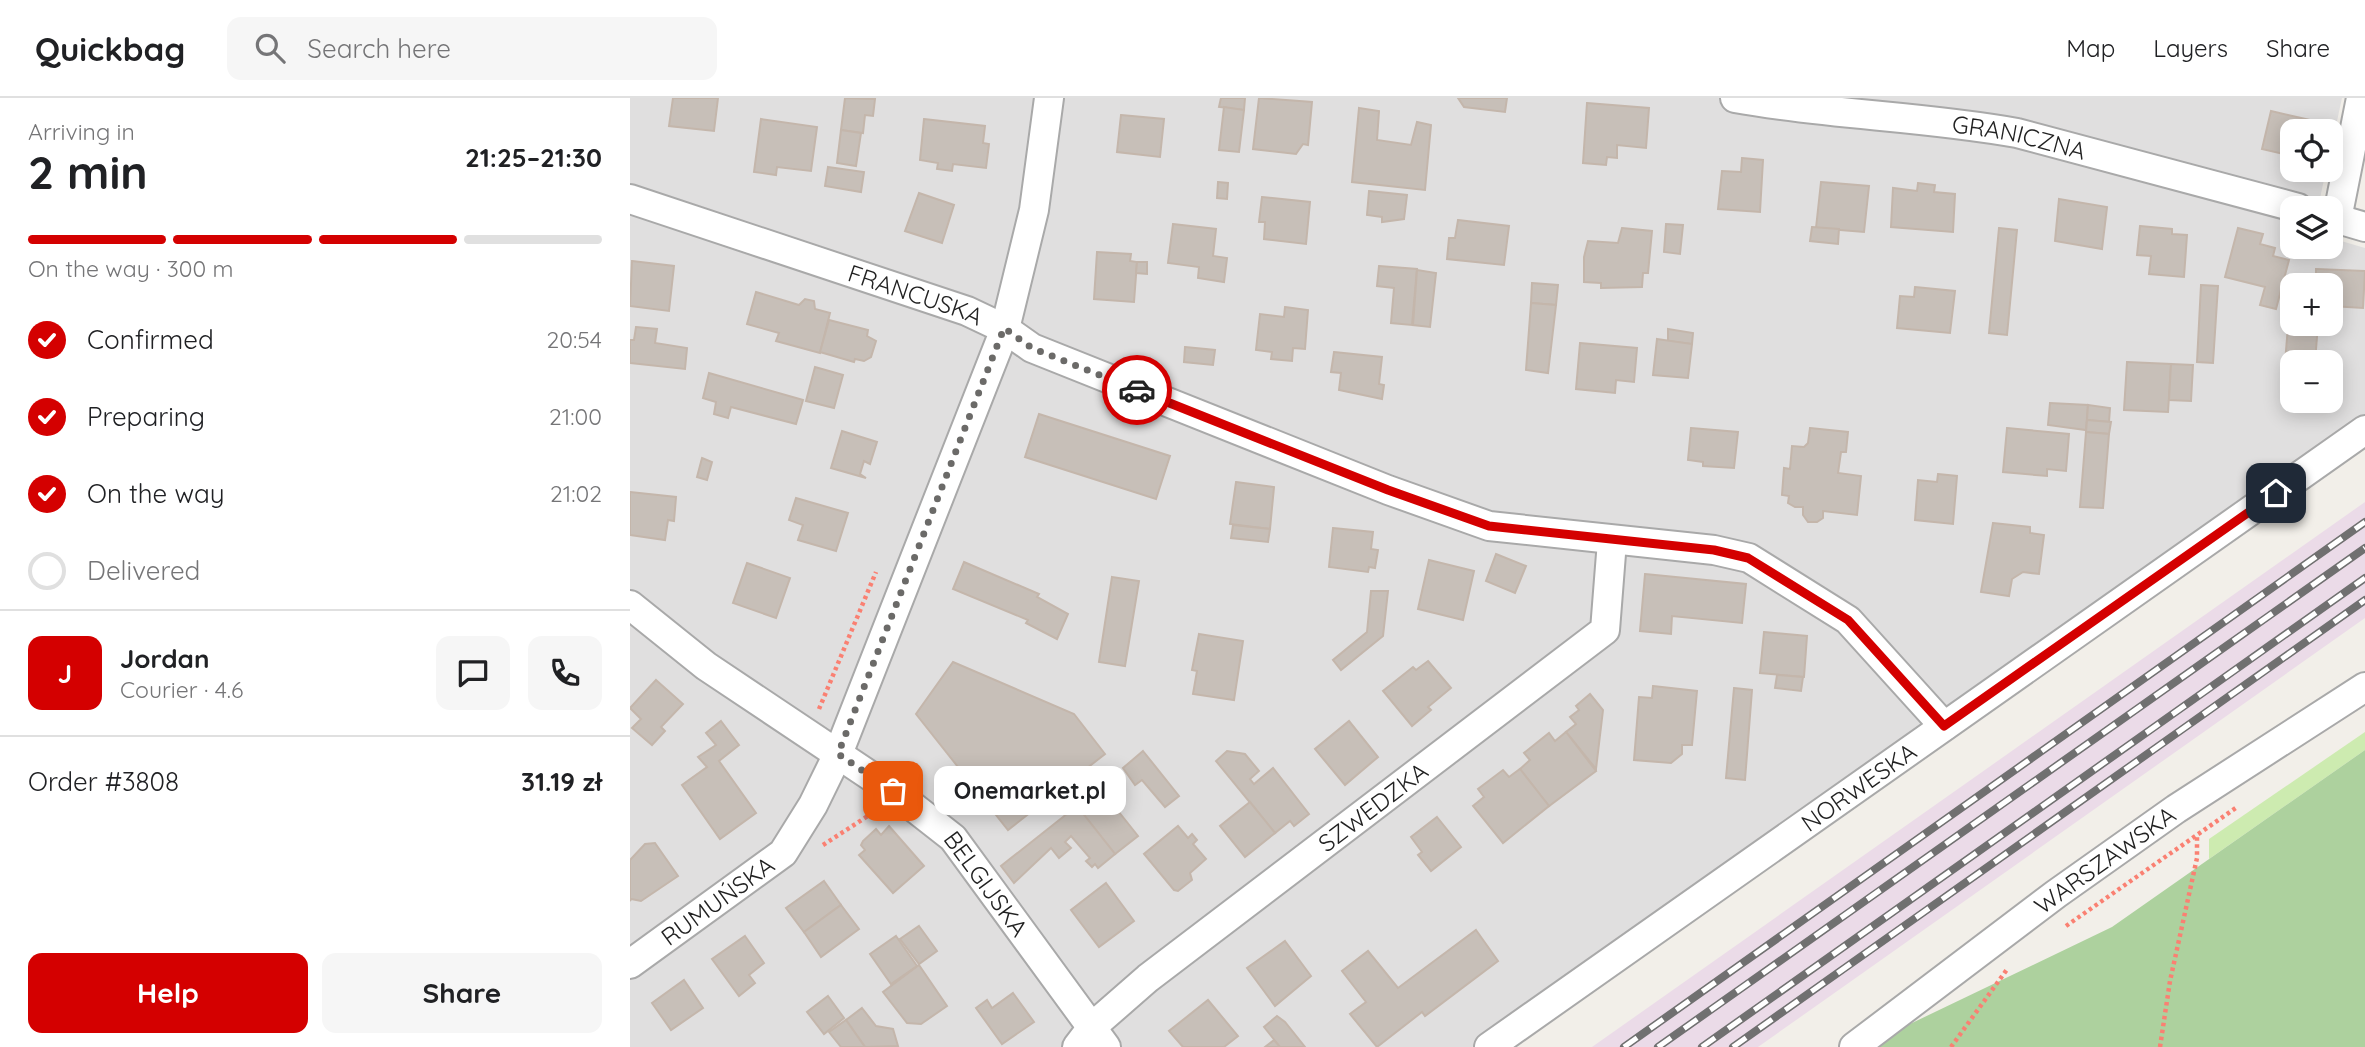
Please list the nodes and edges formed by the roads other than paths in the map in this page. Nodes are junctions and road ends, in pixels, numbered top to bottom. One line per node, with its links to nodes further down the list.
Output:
1 (1049, 98): 9 (street, RUMUŃSKA)
2 (1735, 98): 6 (street, GRANICZNA)
3 (2361, 98): 4 (street)
4 (2339, 196)
5 (630, 199): 9 (street, FRANCUSKA)
6 (2280, 203)
7 (2343, 221): 8 (street)
8 (2365, 227)
9 (1004, 328): 11 (street, FRANCUSKA); 15 (street, RUMUŃSKA)
10 (2365, 430): 14 (street, NORWESKA)
11 (1612, 541): 14 (street, FRANCUSKA); 17 (street, SZWEDZKA)
12 (630, 605): 15 (street, BELGIJSKA)
13 (2365, 687): 19 (street, WARSZAWSKA)
14 (1944, 726): 18 (street, NORWESKA)
15 (838, 754): 16 (street, RUMUŃSKA); 17 (street, BELGIJSKA)
16 (630, 964)
17 (1092, 1040)
18 (1489, 1047)
19 (1854, 1047)

